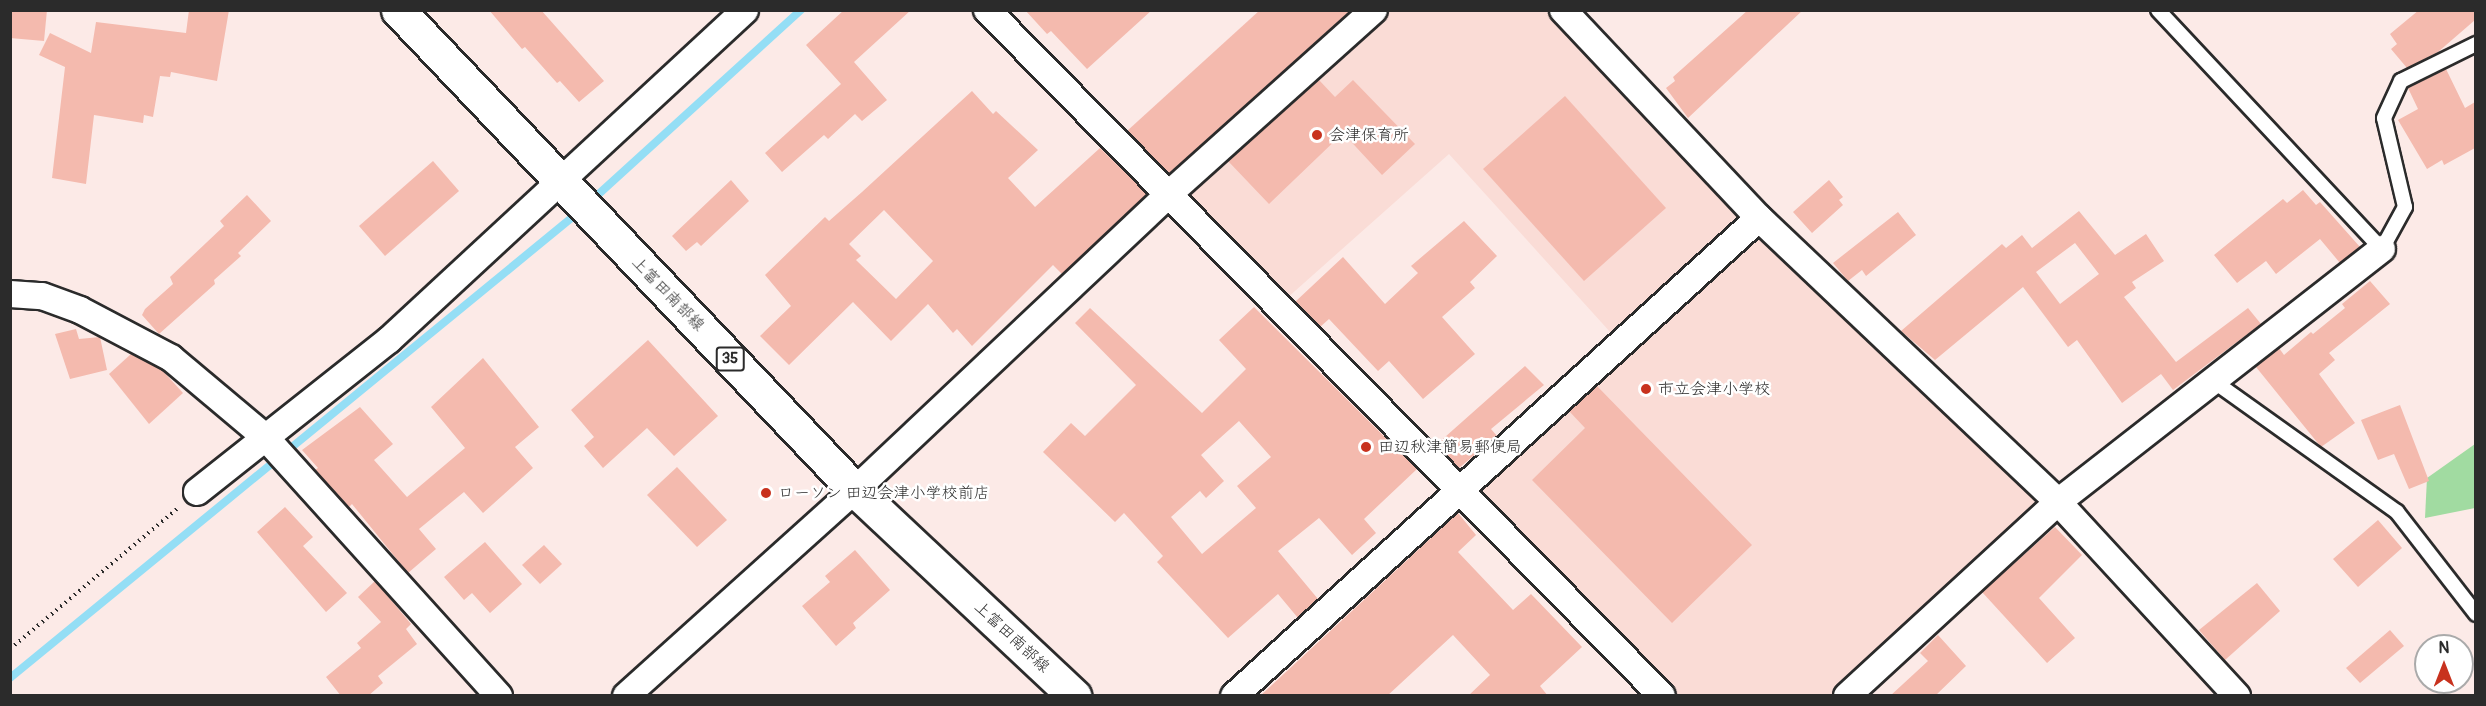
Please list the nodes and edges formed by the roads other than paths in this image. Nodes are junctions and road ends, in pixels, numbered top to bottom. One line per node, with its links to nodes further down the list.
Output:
1 (398, 10): 8 (main road, 上富田南部線 / 35)
2 (745, 10): 8 (street)
3 (987, 10): 9 (street)
4 (1374, 10): 9 (street)
5 (1563, 10): 10 (street)
6 (2158, 10): 11 (lane)
7 (2475, 44): 11 (lane)
8 (562, 181): 14 (street); 15 (main road, 上富田南部線 / 35)
9 (1169, 194): 15 (street); 17 (street)
10 (1759, 218): 17 (street); 18 (street)
11 (2382, 249): 13 (street)
12 (10, 294): 14 (street)
13 (2212, 380): 18 (street); 19 (lane)
14 (265, 437): 16 (street); 20 (street)
15 (855, 490): 21 (street); 22 (main road, 上富田南部線 / 35)
16 (197, 492)
17 (1459, 492): 23 (street); 24 (street)
18 (2058, 502): 25 (street); 26 (street)
19 (2475, 614)
20 (499, 696)
21 (626, 696)
22 (1074, 696)
23 (1234, 696)
24 (1662, 696)
25 (1847, 696)
26 (2237, 696)

